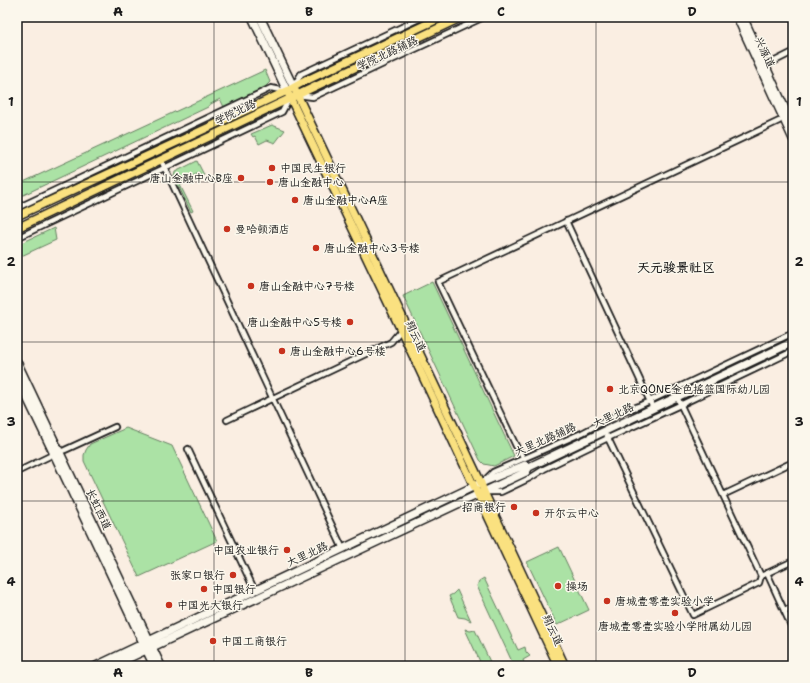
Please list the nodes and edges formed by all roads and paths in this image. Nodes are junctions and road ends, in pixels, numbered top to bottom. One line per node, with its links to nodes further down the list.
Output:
1 (252, 17): 13 (main road, 翔云道)
2 (260, 17): 13 (main road, 翔云道)
3 (423, 17): 10 (street, 学院北路辅路)
4 (442, 17): 11 (main road, 学院北路)
5 (462, 17): 13 (main road, 学院北路)
6 (484, 17): 13 (street, 学院北路辅路)
7 (737, 17): 12 (main road, 兴源道)
8 (742, 17): 12 (main road, 兴源道)
9 (793, 52): 12 (street)
10 (344, 54): 11 (street); 13 (street, 学院北路辅路)
11 (347, 61): 13 (main road, 学院北路)
12 (763, 67): 15 (main road, 兴源道); 16 (main road, 兴源道)
13 (292, 93): 17 (street); 18 (main road, 学院北路); 19 (main road, 学院北路); 20 (street); 30 (main road, 翔云道); 51 (main road, 翔云道)
14 (779, 121): 26 (street)
15 (793, 126)
16 (793, 139)
17 (122, 158): 19 (street); 23 (street)
18 (161, 160): 20 (street); 21 (main road, 学院北路)
19 (126, 166): 21 (main road); 25 (main road, 学院北路)
20 (165, 168): 22 (street); 37 (street)
21 (130, 174): 22 (street); 24 (main road, 学院北路)
22 (134, 183): 27 (street)
23 (17, 208)
24 (49, 213): 27 (street); 28 (main road, 学院北路)
25 (17, 216)
26 (566, 221): 38 (street); 46 (street)
27 (49, 223): 29 (street)
28 (17, 228)
29 (17, 238)
30 (401, 330): 37 (street); 52 (main road, 翔云道)
31 (793, 333): 38 (street, 大里北路辅路)
32 (793, 342): 36 (main road, 大里北路)
33 (793, 351): 39 (street)
34 (17, 362): 45 (main road, 长虹西道)
35 (17, 377): 45 (main road, 长虹西道)
36 (677, 397): 39 (street); 40 (main road, 大里北路)
37 (273, 398): 41 (street); 55 (street)
38 (650, 401): 40 (street); 46 (street, 大里北路辅路)
39 (680, 405): 43 (street); 54 (street)
40 (653, 408): 43 (main road, 大里北路)
41 (227, 420)
42 (115, 427): 45 (street)
43 (606, 434): 48 (main road, 大里北路); 53 (street); 58 (street)
44 (188, 449): 59 (street)
45 (56, 454): 49 (street); 50 (street); 63 (main road, 长虹西道)
46 (524, 459): 51 (street, 大里北路辅路)
47 (793, 462): 54 (street)
48 (529, 467): 51 (main road, 大里北路); 53 (main road, 大里北路)
49 (17, 472)
50 (17, 475)
51 (481, 484): 52 (main road, 大里北路); 53 (main road, 翔云道)
52 (473, 487): 53 (main road, 翔云道); 55 (main road, 大里北路)
53 (480, 493): 63 (main road, 大里北路); 68 (main road, 翔云道); 69 (main road, 翔云道)
54 (723, 495): 58 (street)
55 (343, 549): 59 (main road, 大里北路)
56 (793, 561): 57 (street)
57 (767, 573): 58 (street); 61 (street)
58 (761, 576)
59 (255, 591): 63 (main road, 大里北路)
60 (793, 607): 61 (street)
61 (784, 611): 62 (street)
62 (793, 630)
63 (148, 645): 64 (main road, 大里北路); 65 (main road, 大里北路); 66 (main road, 长虹西道); 67 (main road, 长虹西道)
64 (96, 666)
65 (112, 666)
66 (154, 666)
67 (161, 666)
68 (558, 666)
69 (565, 666)

